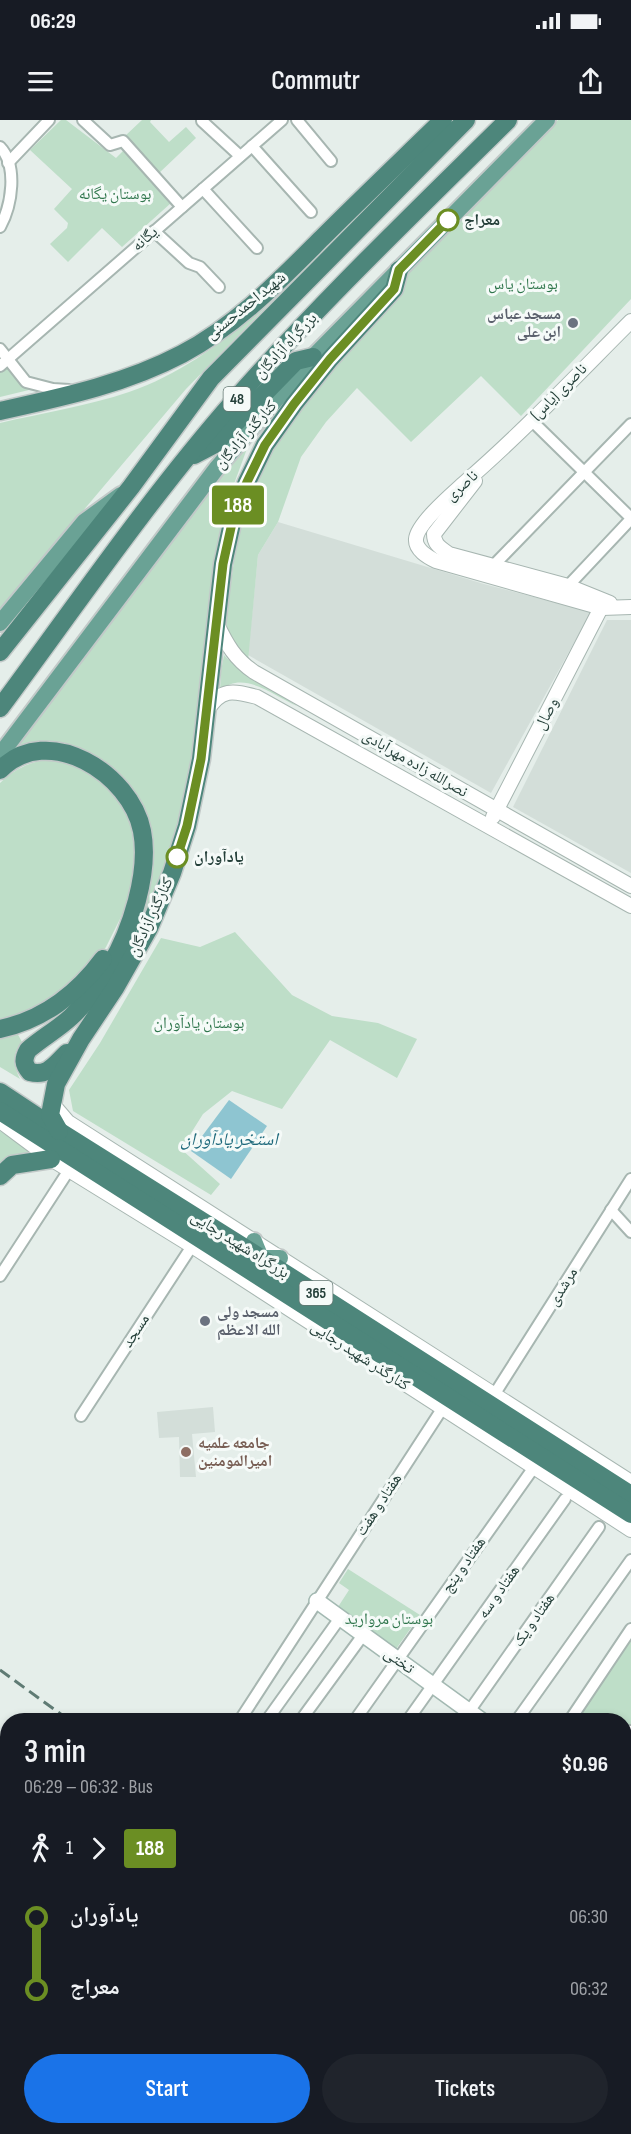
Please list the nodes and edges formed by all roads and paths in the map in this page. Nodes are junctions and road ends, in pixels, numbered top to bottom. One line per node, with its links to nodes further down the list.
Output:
1 (49, 120): 14 (street)
2 (83, 120): 16 (street)
3 (282, 120): 10 (street, یگانه)
4 (297, 120): 13 (street)
5 (443, 120): 27 (highway, شهید احمدحسنی)
6 (466, 120): 34 (highway, بزرگراه آزادگان / 48)
7 (508, 120): 31 (highway, بزرگراه آزادگان / 48)
8 (547, 120): 21 (main road, کنارگذر آزادگان)
9 (202, 121): 12 (street)
10 (252, 146): 12 (street, یگانه); 17 (street)
11 (0, 147): 14 (street)
12 (240, 156): 15 (street, یگانه)
13 (331, 161)
14 (8, 163): 18 (street)
15 (202, 189): 16 (street, یگانه); 20 (street)
16 (182, 207): 19 (street, یگانه)
17 (311, 212)
18 (0, 227)
19 (154, 231): 22 (street); 26 (street, یگانه)
20 (257, 248)
21 (399, 270): 25 (main road, کنارگذر آزادگان); 40 (highway, کنارگذر آزادگان)
22 (219, 287)
23 (631, 321): 29 (street, ناصری (یاس))
24 (0, 349): 26 (street)
25 (314, 357): 31 (highway); 44 (main road, کنارگذر آزادگان)
26 (4, 362): 27 (street)
27 (90, 391): 28 (highway, شهید احمدحسنی)
28 (0, 411)
29 (531, 420): 32 (street, ناصری (یاس)); 33 (street)
30 (631, 424): 33 (street)
31 (187, 458): 42 (highway, بزرگراه آزادگان / 48)
32 (487, 464): 36 (street, ناصری); 38 (street, ناصری)
33 (584, 472): 35 (street); 36 (street)
34 (131, 487): 39 (main road); 41 (highway, بزرگراه آزادگان / 48)
35 (631, 518): 37 (street)
36 (494, 565): 37 (street, ناصری)
37 (568, 586): 38 (street, ناصری)
38 (614, 605): 46 (street, وصال)
39 (0, 623)
40 (217, 624): 43 (highway, کنارگذر آزادگان); 46 (street, نصرالله زاده مهرآبادی)
41 (0, 652)
42 (0, 708)
43 (206, 713): 47 (street, نصرالله زاده مهرآبادی); 52 (highway, کنارگذر آزادگان)
44 (0, 755)
45 (0, 770): 49 (highway)
46 (496, 811): 47 (street, وصال); 48 (street, نصرالله زاده مهرآبادی)
47 (488, 827): 50 (street, نصرالله زاده مهرآبادی)
48 (631, 886)
49 (137, 901): 51 (highway); 52 (highway)
50 (631, 906)
51 (0, 1029)
52 (81, 1039): 54 (highway, کنارگذر آزادگان)
53 (0, 1092): 57 (highway, بزرگراه شهید رجایی / 365)
54 (52, 1098): 57 (highway); 64 (street)
55 (0, 1111): 65 (highway, بزرگراه شهید رجایی / 365)
56 (0, 1121): 58 (street, کنارگذر شهید رجایی)
57 (59, 1131): 66 (highway, بزرگراه شهید رجایی / 365)
58 (51, 1159): 59 (street, کنارگذر شهید رجایی); 60 (highway)
59 (69, 1170): 65 (street, کنارگذر شهید رجایی); 68 (street)
60 (0, 1176)
61 (631, 1179): 62 (street, مرشدی)
62 (611, 1210): 63 (street); 69 (street, مرشدی)
63 (631, 1232)
64 (254, 1241): 66 (main road); 67 (street)
65 (195, 1242): 70 (street, کنارگذر شهید رجایی); 71 (street, مسجد); 76 (highway, بزرگراه شهید رجایی / 365)
66 (261, 1258): 67 (main road); 74 (highway, بزرگراه شهید رجایی / 365)
67 (280, 1258): 69 (street)
68 (0, 1276)
69 (494, 1395): 73 (street)
70 (442, 1409): 78 (street, کنارگذر شهید رجایی); 80 (street, هفتاد و هفت)
71 (81, 1416)
72 (532, 1470): 84 (street, هفتاد و پنج)
73 (631, 1482)
74 (631, 1495)
75 (565, 1499): 85 (street, هفتاد و سه)
76 (631, 1514)
77 (599, 1527): 92 (street, هفتاد و یک)
78 (631, 1530)
79 (631, 1560): 93 (street)
80 (317, 1601): 81 (main road, تختی); 86 (street, هفتاد و هفت)
81 (340, 1618): 83 (main road, تختی); 87 (street)
82 (631, 1629): 94 (street)
83 (363, 1635): 84 (main road, تختی); 88 (street)
84 (397, 1660): 85 (main road, تختی); 89 (street, هفتاد و پنج)
85 (433, 1686): 90 (street, هفتاد و سه); 91 (main road, تختی)
86 (245, 1713)
87 (272, 1713)
88 (306, 1713)
89 (360, 1713)
90 (413, 1713)
91 (465, 1713)
92 (474, 1713)
93 (522, 1713)
94 (575, 1713)

